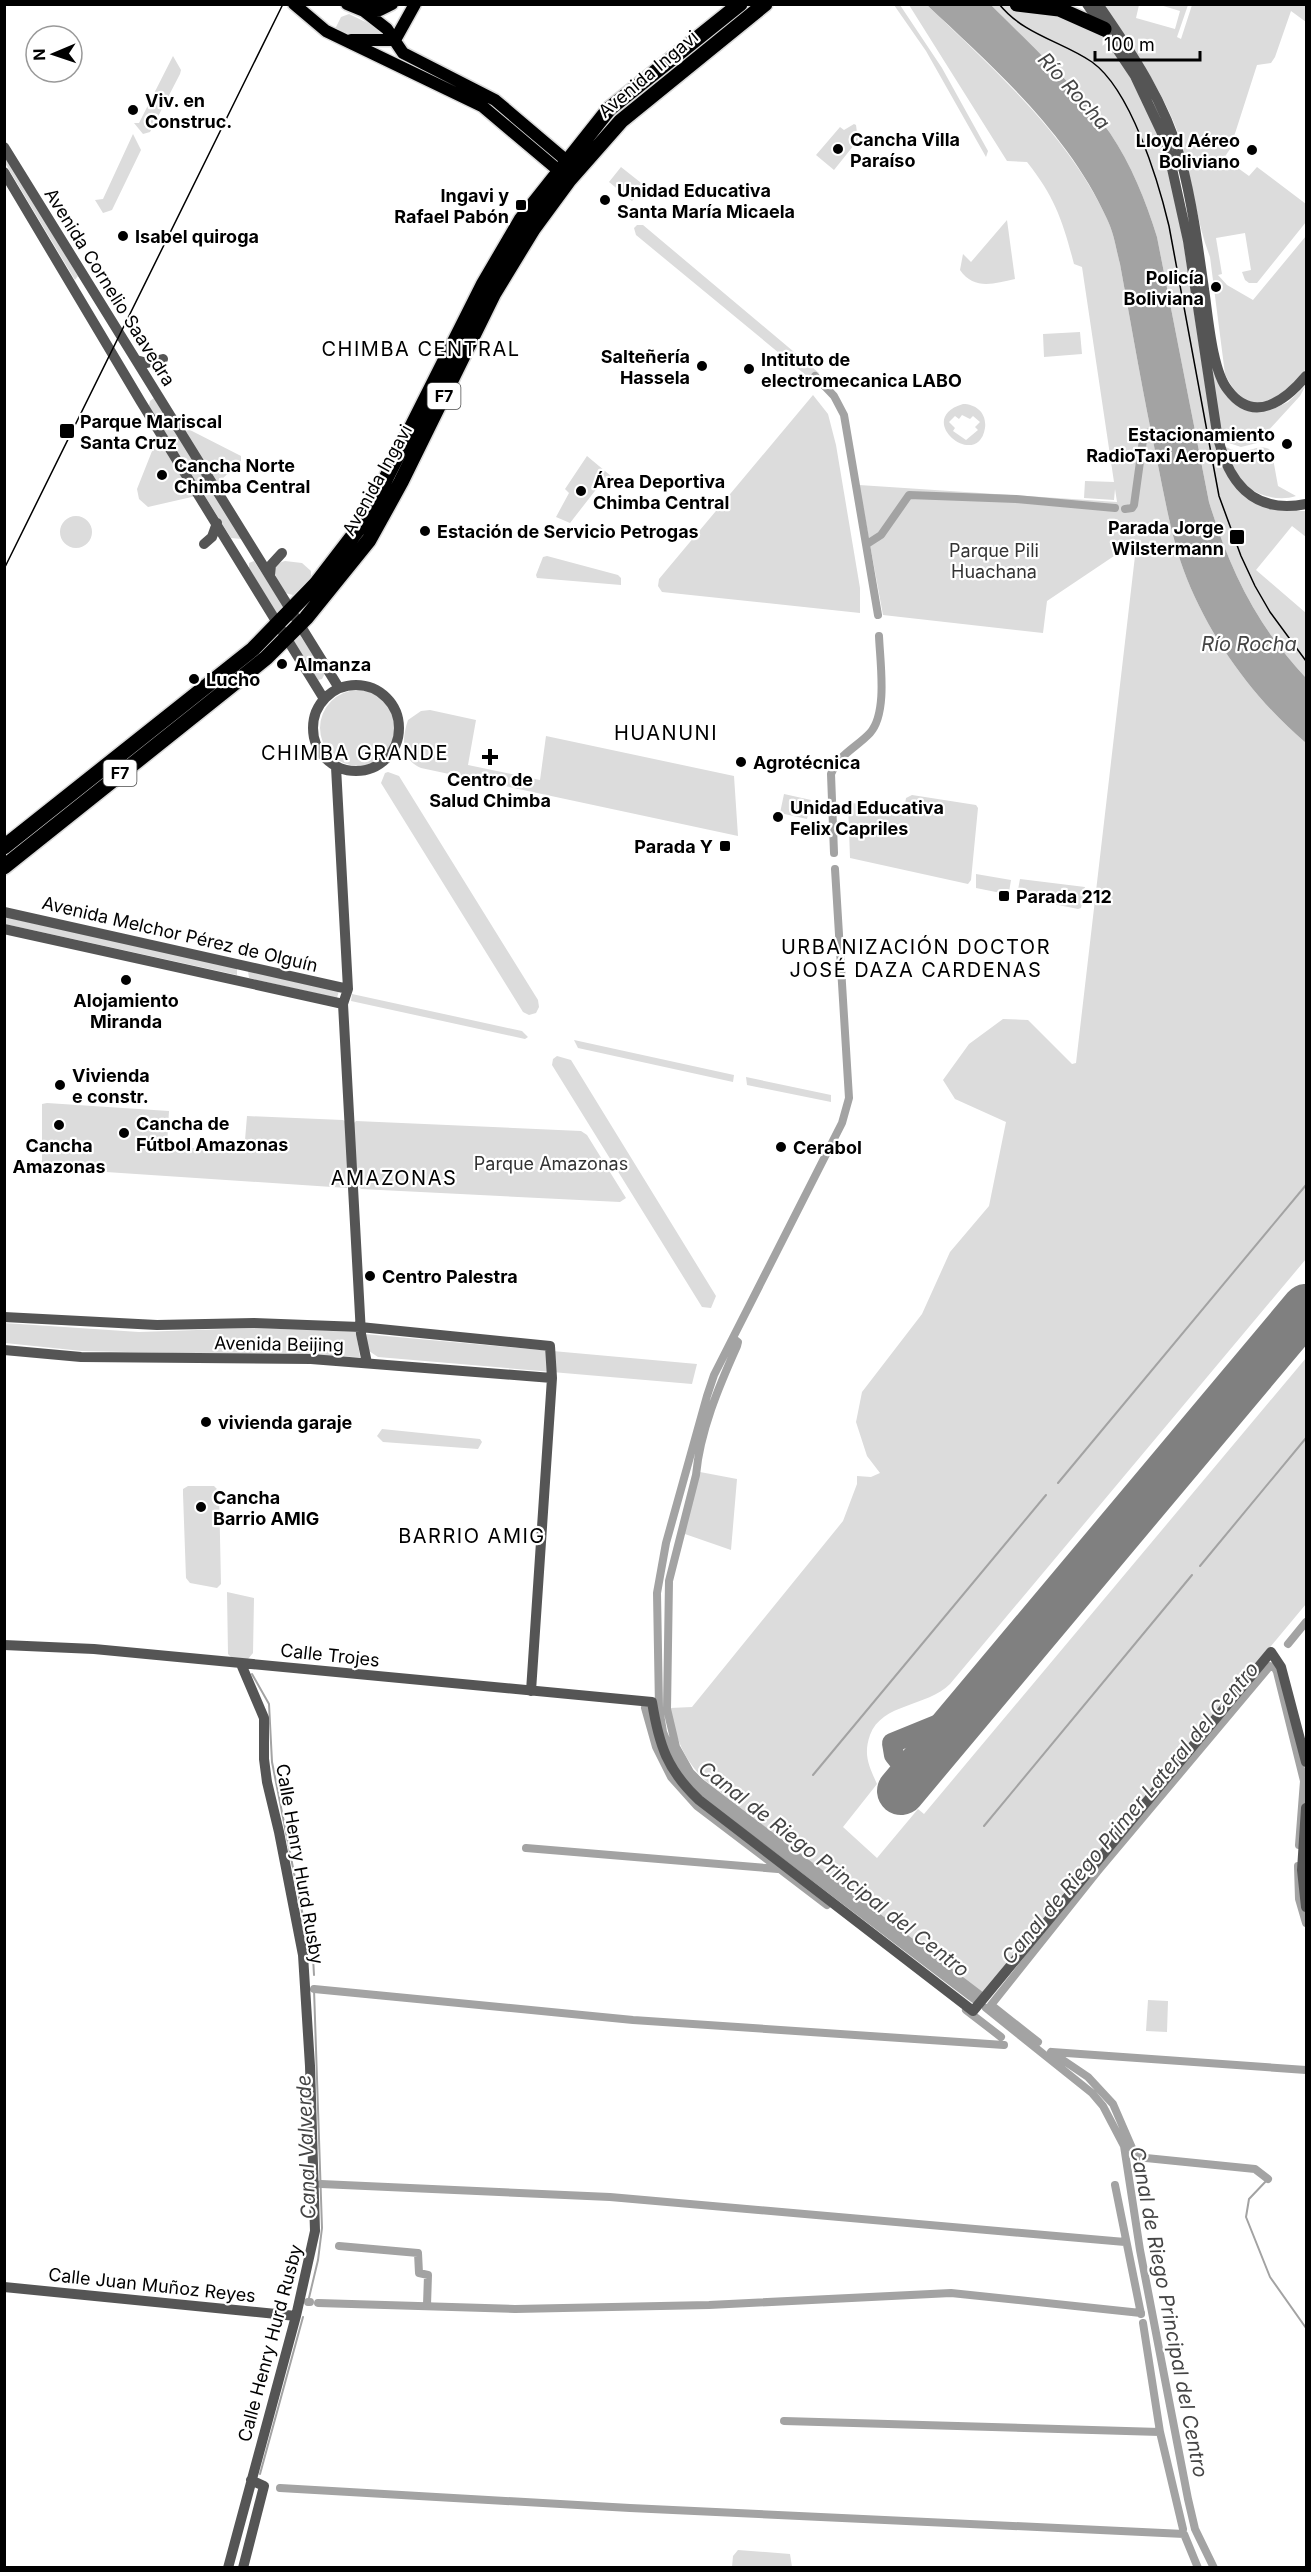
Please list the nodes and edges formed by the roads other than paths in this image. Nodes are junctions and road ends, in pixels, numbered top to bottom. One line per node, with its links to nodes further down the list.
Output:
1 (294, 4): 12 (main road)
2 (347, 4): 10 (main road)
3 (392, 4): 10 (main road)
4 (415, 4): 13 (main road)
5 (740, 4): 15 (highway, Avenida Ingavi / F7)
6 (765, 4): 15 (highway, Avenida Ingavi / F7)
7 (1017, 4): 11 (highway)
8 (1087, 4): 11 (street)
9 (1098, 4): 17 (street)
10 (364, 11): 13 (main road)
11 (1104, 29): 17 (street)
12 (347, 40): 13 (main road); 15 (main road)
13 (395, 40): 15 (main road)
14 (4, 147): 19 (street, Avenida Cornelio Saavedra)
15 (568, 170): 26 (highway, Avenida Ingavi / F7)
16 (4, 172): 22 (street, Avenida Cornelio Saavedra)
17 (1191, 235): 20 (street); 21 (street)
18 (163, 359): 19 (street)
19 (136, 360): 25 (street, Avenida Cornelio Saavedra)
20 (1306, 376)
21 (1306, 504)
22 (217, 522): 23 (street); 27 (street, Avenida Cornelio Saavedra)
23 (204, 544)
24 (282, 553): 25 (street)
25 (270, 576): 26 (street, Avenida Cornelio Saavedra)
26 (296, 617): 27 (highway, Avenida Ingavi / F7); 28 (street, Avenida Cornelio Saavedra)
27 (282, 632): 29 (street, Avenida Cornelio Saavedra); 31 (highway, Avenida Ingavi / F7); 32 (highway, Avenida Ingavi / F7)
28 (339, 688): 29 (street); 30 (street)
29 (324, 699): 30 (street)
30 (336, 767): 35 (street)
31 (4, 847)
32 (4, 867)
33 (4, 912): 35 (street, Avenida Melchor Pérez de Olguín)
34 (4, 929): 36 (street, Avenida Melchor Pérez de Olguín)
35 (348, 989): 36 (street)
36 (343, 1004): 38 (street)
37 (4, 1317): 38 (street, Avenida Beijing)
38 (360, 1327): 40 (street); 41 (street, Avenida Beijing)
39 (4, 1350): 40 (street, Avenida Beijing)
40 (367, 1363): 41 (street, Avenida Beijing)
41 (552, 1378): 44 (street)
42 (4, 1645): 43 (street, Calle Trojes)
43 (241, 1664): 44 (street, Calle Trojes); 49 (street, Calle Henry Hurd Rusby)
44 (531, 1691): 45 (street, Calle Trojes)
45 (1306, 1762)
46 (1306, 1808): 47 (street)
47 (1306, 1907)
48 (4, 2286): 49 (street, Calle Juan Muñoz Reyes)
49 (296, 2316): 50 (street, Calle Henry Hurd Rusby)
50 (251, 2480): 51 (street, Calle Henry Hurd Rusby); 52 (street)
51 (228, 2568)
52 (243, 2568)

